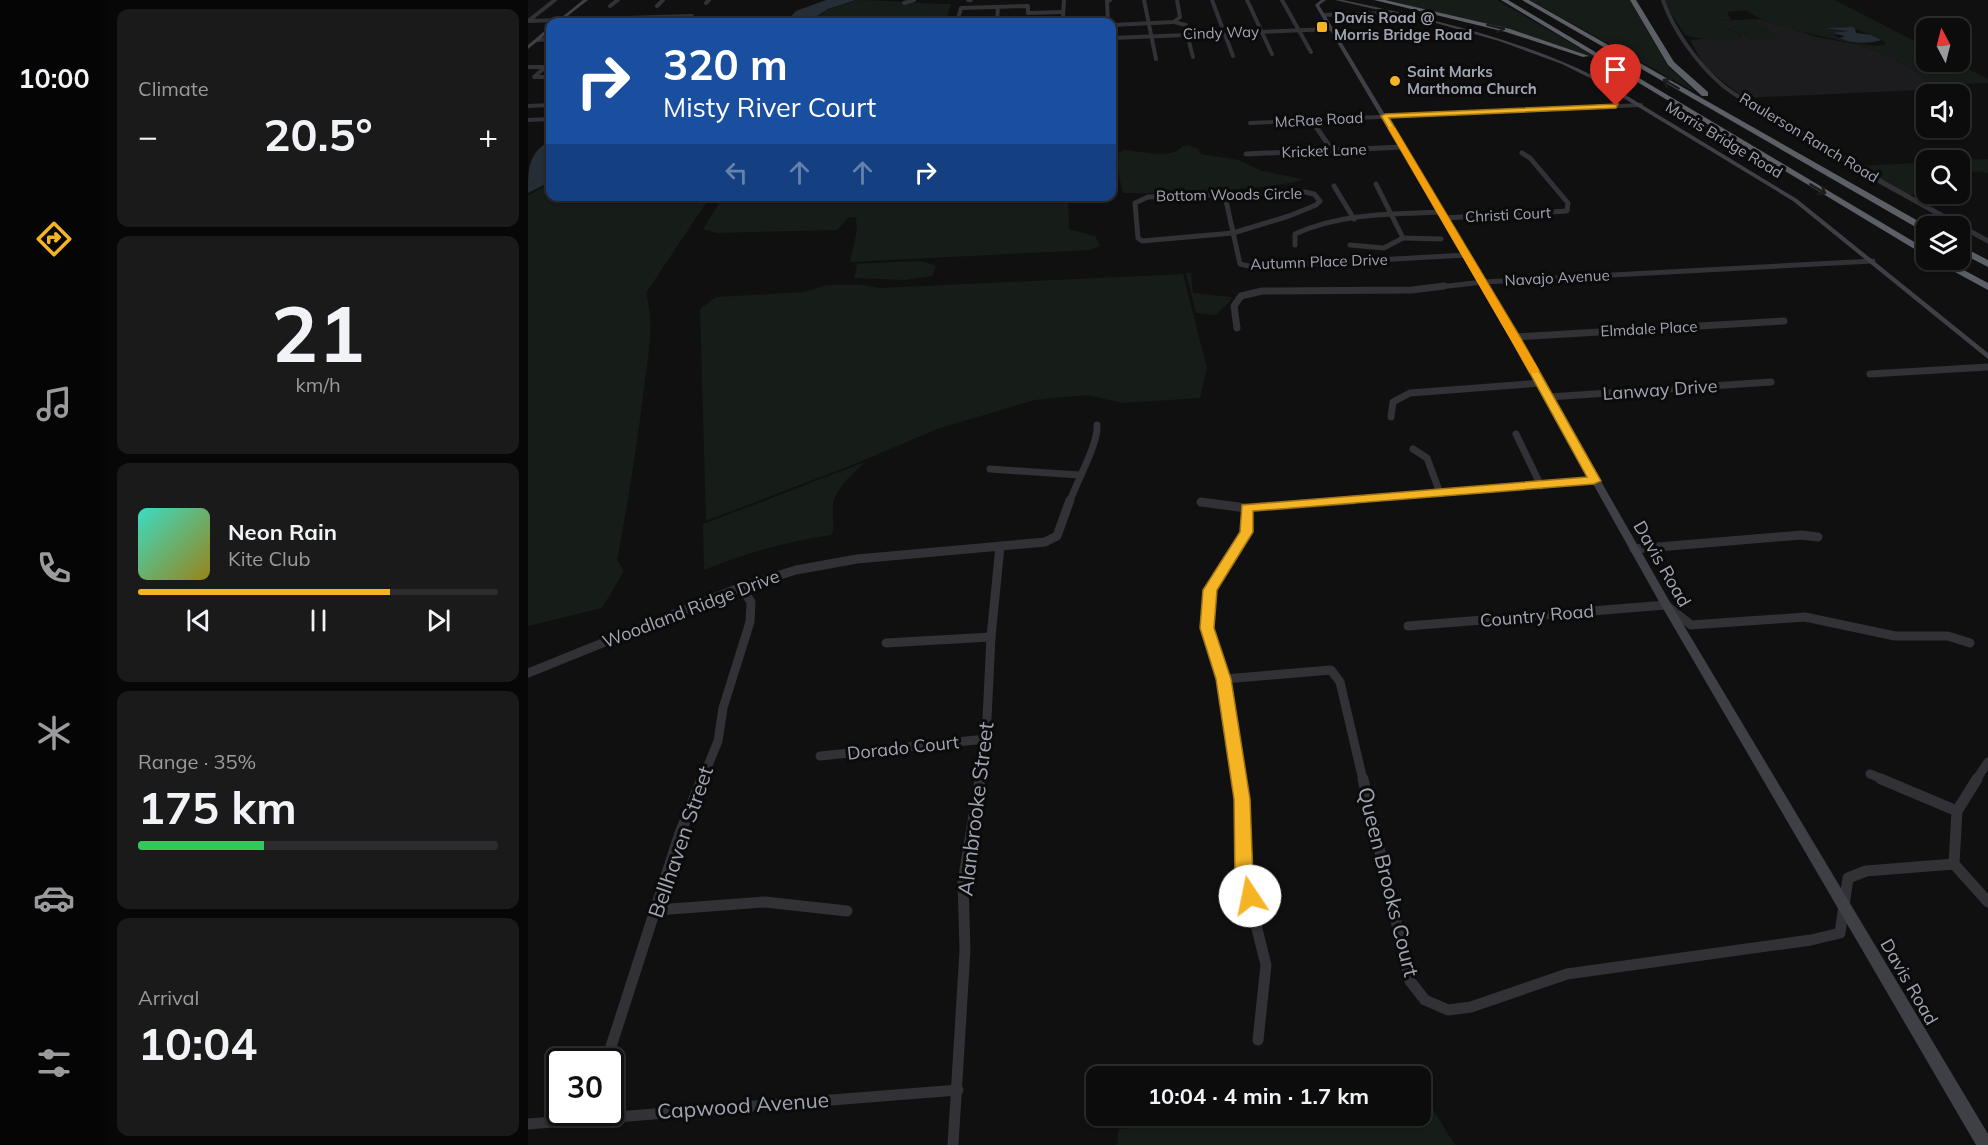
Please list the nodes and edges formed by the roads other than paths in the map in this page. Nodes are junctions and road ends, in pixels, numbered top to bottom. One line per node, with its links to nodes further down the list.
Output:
1 (555, 0): 34 (street)
2 (586, 0): 28 (street)
3 (618, 0): 21 (street)
4 (663, 0): 22 (street)
5 (914, 0): 20 (street)
6 (1064, 0): 24 (street)
7 (1110, 0): 33 (street)
8 (1144, 0): 38 (street)
9 (1177, 0): 36 (street)
10 (1212, 0): 44 (street)
11 (1247, 0): 42 (street)
12 (1282, 0): 41 (street)
13 (1324, 0): 26 (street)
14 (1337, 0): 25 (street, Morris Bridge Road)
15 (1377, 0): 59 (highway, one-way to 59)
16 (1504, 0): 59 (highway)
17 (1525, 0): 72 (highway, one-way to 17)
18 (1635, 0): 72 (highway)
19 (1663, 0): 83 (street, Raulerson Ranch Road)
20 (904, 3)
21 (610, 6)
22 (657, 6)
23 (998, 7): 24 (street); 30 (street); 31 (street)
24 (1063, 12): 32 (street)
25 (1393, 13): 26 (street); 61 (street, Morris Bridge Road)
26 (1323, 15): 40 (street, Davis Road)
27 (692, 16): 29 (street)
28 (564, 18)
29 (639, 18)
30 (958, 18)
31 (997, 18)
32 (1063, 18)
33 (1109, 18)
34 (528, 21): 35 (street)
35 (546, 21)
36 (1174, 22): 38 (street); 39 (street)
37 (1116, 24): 38 (street)
38 (1148, 24): 46 (street)
39 (1186, 25)
40 (1331, 29): 41 (street, Cindy Way); 63 (street, Davis Road)
41 (1299, 30): 42 (street, Cindy Way); 51 (street)
42 (1262, 32): 44 (street, Cindy Way); 52 (street)
43 (546, 33): 49 (street)
44 (1225, 33): 45 (street, Cindy Way); 53 (street)
45 (1187, 34): 46 (street, Cindy Way); 54 (street)
46 (1152, 36): 47 (street, Cindy Way); 55 (street)
47 (1116, 38)
48 (546, 39): 49 (street)
49 (538, 40): 50 (street)
50 (528, 48)
51 (1311, 52)
52 (1272, 54)
53 (1233, 56)
54 (1193, 57)
55 (1156, 59)
56 (544, 68): 57 (street); 58 (street)
57 (528, 69)
58 (546, 77)
59 (1678, 104): 86 (highway, one-way to 86)
60 (546, 105): 62 (street)
61 (1641, 105): 63 (street, McRae Road); 89 (street, Morris Bridge Road)
62 (528, 106)
63 (1385, 116): 66 (street, McRae Road); 68 (street, Davis Road)
64 (546, 118): 65 (street)
65 (528, 120)
66 (1311, 120): 67 (street, McRae Road); 69 (street)
67 (1250, 123)
68 (1403, 147): 69 (street, Kricket Lane); 76 (street, Davis Road)
69 (1332, 150): 71 (street, Kricket Lane)
70 (1522, 153): 76 (street, Christi Court)
71 (1246, 154)
72 (1813, 165): 79 (highway)
73 (1376, 184): 77 (street)
74 (1335, 186): 78 (street)
75 (1225, 196): 80 (street, Autumn Place Drive); 80 (street, Bottom Woods Circle); 80 (street, Bottom Woods Circle)
76 (1442, 215): 77 (street); 88 (street, Davis Road)
77 (1394, 216): 78 (street); 81 (street)
78 (1354, 219): 84 (street)
79 (1916, 224)
80 (1233, 233): 88 (street, Autumn Place Drive)
81 (1403, 237): 82 (street); 85 (street)
82 (1441, 239)
83 (1988, 241)
84 (1295, 245)
85 (1350, 245)
86 (1916, 247)
87 (1970, 254): 90 (highway)
88 (1466, 255): 92 (street, Davis Road)
89 (1873, 261): 92 (street, Navajo Avenue); 97 (street, Morris Bridge Road)
90 (1988, 264)
91 (1957, 270): 93 (highway)
92 (1483, 282): 95 (street, Navajo Avenue); 96 (street, Davis Road)
93 (1988, 287)
94 (1784, 321): 96 (street, Elmdale Place)
95 (1237, 328)
96 (1515, 337): 101 (street, Davis Road)
97 (1988, 357)
98 (1988, 367): 99 (street)
99 (1870, 374)
100 (1771, 382): 102 (street, Lanway Drive)
101 (1541, 383): 102 (street, Davis Road); 103 (street)
102 (1549, 397): 109 (street, Davis Road)
103 (1391, 417)
104 (1097, 425): 108 (street)
105 (1516, 434): 110 (street)
106 (1413, 449): 111 (street)
107 (990, 469): 108 (street)
108 (1079, 475): 115 (street, Woodland Ridge Drive)
109 (1594, 481): 110 (street); 116 (street, Davis Road)
110 (1541, 486): 111 (street)
111 (1440, 493): 113 (street)
112 (1201, 502): 113 (street)
113 (1246, 508): 124 (street)
114 (1818, 537): 116 (street)
115 (1000, 546): 117 (street, Woodland Ridge Drive); 120 (street, Alanbrooke Street)
116 (1634, 549): 118 (street, Davis Road)
117 (741, 587): 123 (street, Woodland Ridge Drive); 133 (street, Bellhaven Street)
118 (1666, 605): 119 (street, Country Road); 122 (street); 132 (street, Davis Road)
119 (1408, 626)
120 (991, 637): 121 (street); 125 (street, Alanbrooke Street)
121 (886, 643)
122 (1970, 643)
123 (528, 673)
124 (1224, 679): 132 (street, Queen Brooks Court); 135 (street)
125 (987, 739): 126 (street, Dorado Court); 137 (street, Alanbrooke Street)
126 (820, 756)
127 (1988, 762): 129 (street)
128 (1870, 774): 129 (street)
129 (1957, 811): 130 (street)
130 (1954, 864): 131 (street); 132 (street)
131 (1988, 902)
132 (1845, 904): 142 (street, Davis Road)
133 (657, 910): 134 (street); 136 (street, Bellhaven Street)
134 (847, 911)
135 (1258, 1040)
136 (611, 1048)
137 (958, 1090): 138 (street, Capwood Avenue); 141 (street, Alanbrooke Street)
138 (624, 1113)
139 (546, 1122): 140 (street, Capwood Avenue)
140 (528, 1124)
141 (953, 1145)
142 (1985, 1145)

